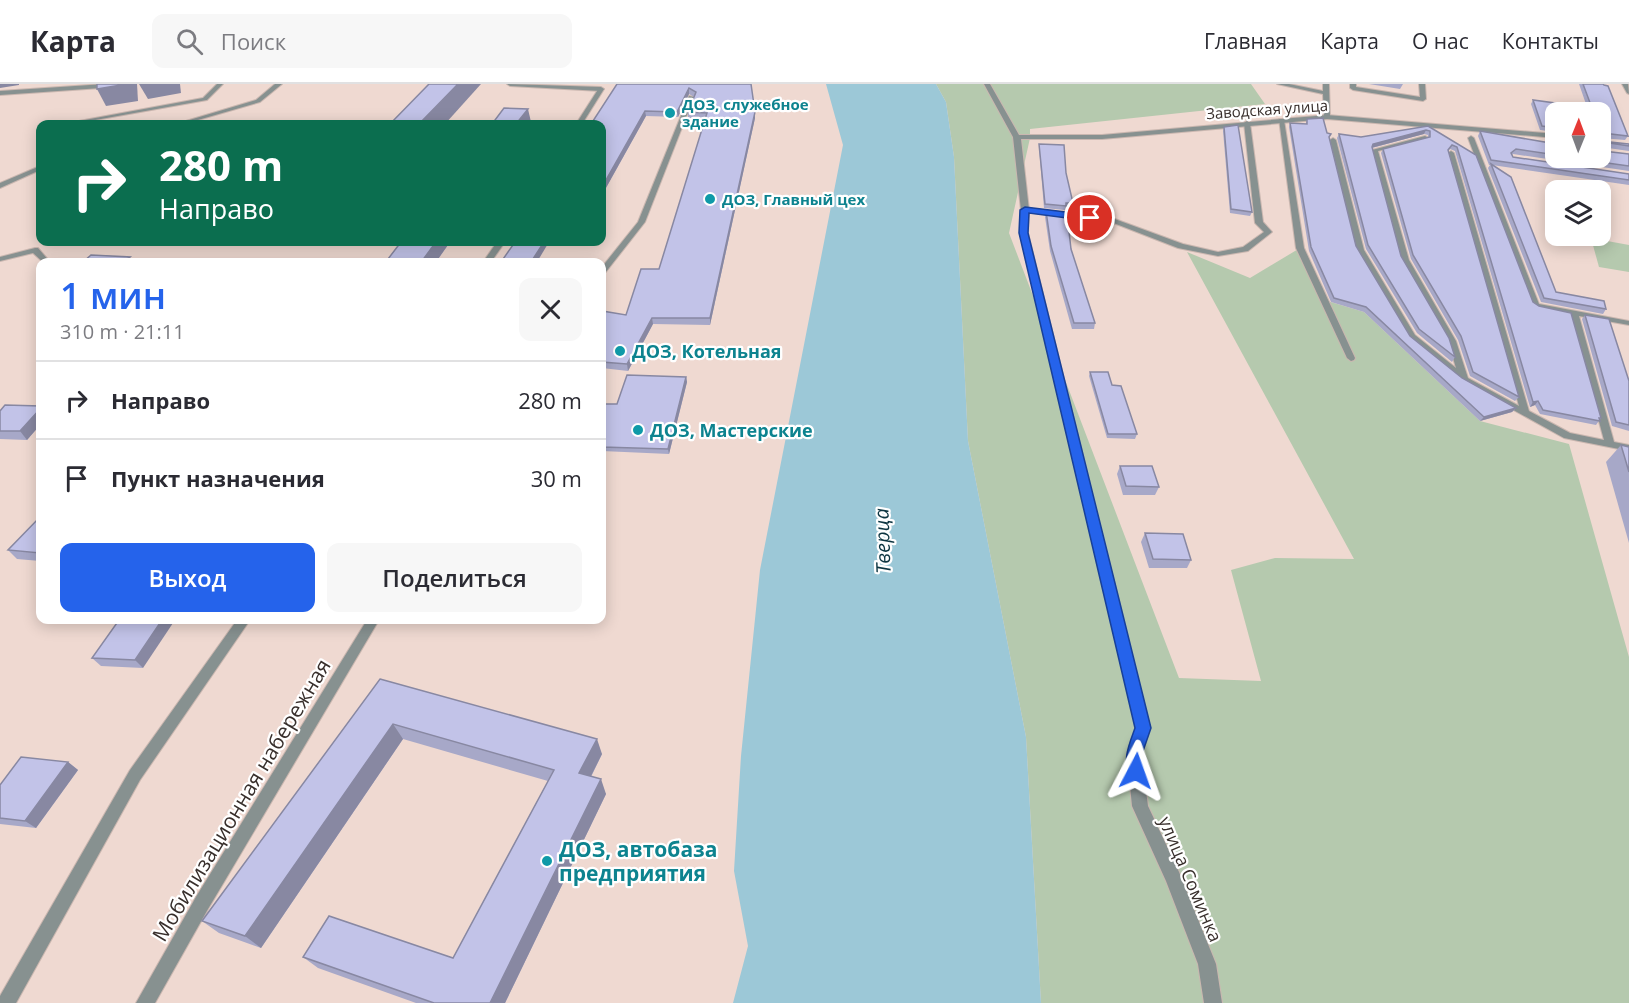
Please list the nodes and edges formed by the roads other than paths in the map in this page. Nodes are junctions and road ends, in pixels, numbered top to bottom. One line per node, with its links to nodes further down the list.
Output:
1 (130, 84): 11 (lane)
2 (220, 84): 18 (lane)
3 (279, 84): 19 (lane)
4 (510, 84): 12 (lane)
5 (987, 84): 24 (street)
6 (1280, 84): 15 (lane)
7 (1326, 84): 15 (lane)
8 (1353, 84): 9 (lane)
9 (1422, 84)
10 (1625, 84): 13 (street)
11 (91, 86): 14 (lane)
12 (602, 89): 20 (street)
13 (1629, 92)
14 (0, 93)
15 (1326, 93): 17 (lane)
16 (691, 97): 36 (lane)
17 (1327, 117): 21 (street, Заводская улица); 23 (street, Заводская улица)
18 (88, 120)
19 (193, 120)
20 (582, 120)
21 (1281, 120): 22 (street, Заводская улица); 39 (lane)
22 (1247, 123): 24 (street, Заводская улица); 33 (lane)
23 (1545, 135)
24 (1017, 137): 33 (street, улица Соминка)
25 (1425, 138): 40 (lane)
26 (1471, 138): 37 (lane)
27 (1515, 139): 29 (lane)
28 (1333, 140): 40 (lane)
29 (1545, 143)
30 (1451, 153): 41 (lane)
31 (36, 170): 32 (lane)
32 (0, 186)
33 (1025, 210): 48 (street, улица Соминка)
34 (43, 258): 35 (lane)
35 (0, 259)
36 (606, 266)
37 (1574, 313): 38 (lane); 42 (lane)
38 (1629, 323)
39 (1351, 358)
40 (1464, 379): 41 (lane)
41 (1524, 411): 42 (lane)
42 (1610, 444): 43 (lane)
43 (1629, 448)
44 (241, 624): 46 (street)
45 (371, 624): 47 (street, Мобилизационная набережная)
46 (6, 1003)
47 (145, 1003)
48 (1213, 1003)

